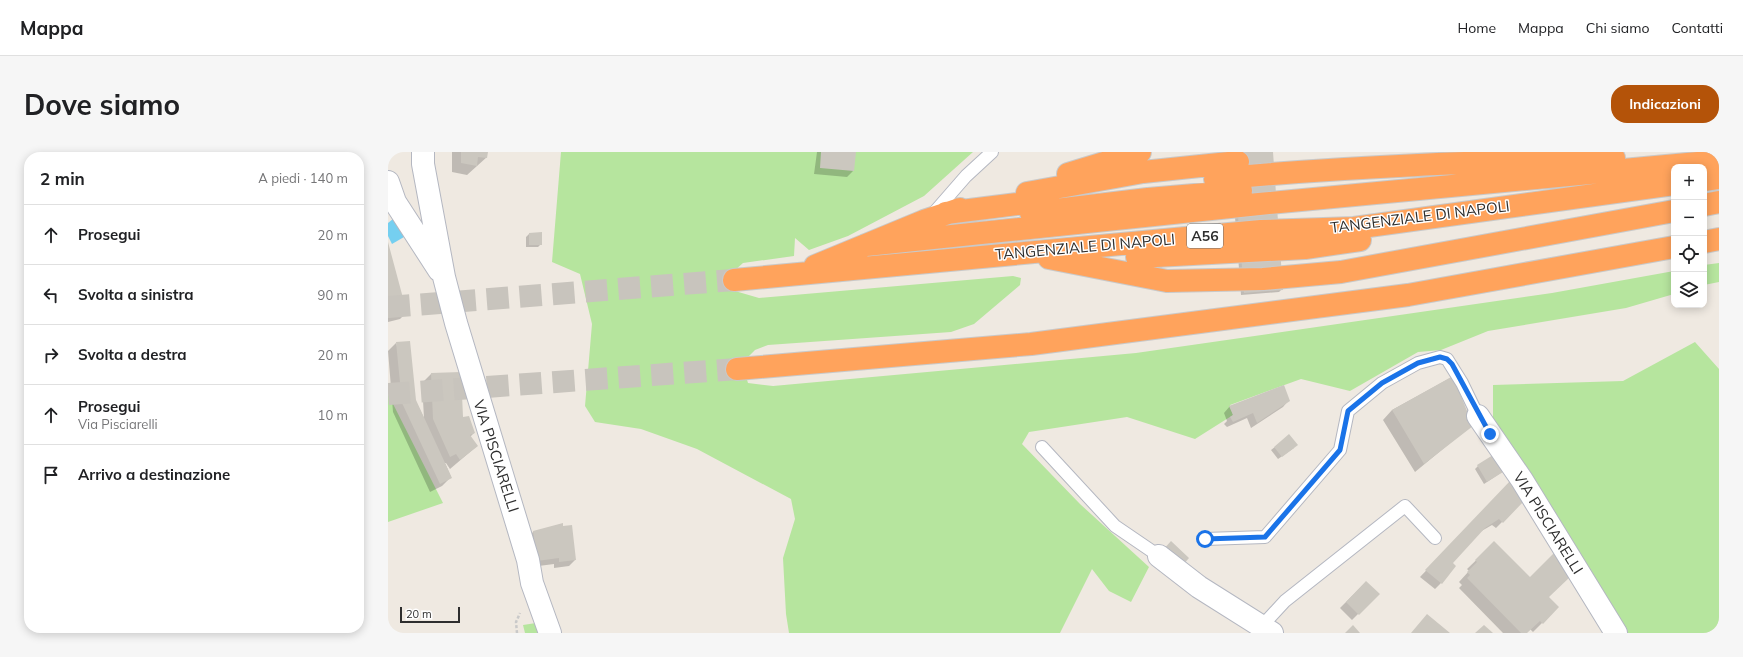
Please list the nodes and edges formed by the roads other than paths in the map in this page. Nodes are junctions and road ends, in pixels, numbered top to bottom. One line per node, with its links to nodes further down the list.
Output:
1 (423, 152): 37 (street)
2 (992, 152): 27 (lane)
3 (1127, 152): 9 (highway)
4 (1140, 152): 9 (highway)
5 (1203, 152): 16 (highway)
6 (1535, 152): 21 (highway)
7 (1719, 154): 27 (highway); 28 (highway)
8 (1719, 161): 31 (highway)
9 (1093, 166): 16 (highway)
10 (1719, 168): 11 (highway)
11 (1707, 170)
12 (1671, 174): 34 (highway)
13 (1719, 178): 14 (highway)
14 (1707, 180)
15 (388, 182): 37 (street)
16 (1044, 182): 21 (highway)
17 (1671, 184): 33 (highway, TANGENZIALE DI NAPOLI / A56)
18 (1719, 189): 19 (highway)
19 (1707, 191)
20 (1671, 196): 33 (highway)
21 (990, 199): 27 (highway)
22 (1719, 201): 23 (highway); 24 (highway)
23 (1707, 202)
24 (1707, 204)
25 (1671, 206): 35 (highway)
26 (1671, 211): 35 (highway)
27 (937, 216): 28 (highway)
28 (901, 230): 31 (highway)
29 (1719, 239): 30 (highway)
30 (1707, 241)
31 (866, 245): 34 (highway)
32 (1671, 248): 39 (highway)
33 (1028, 254): 35 (highway); 36 (highway, TANGENZIALE DI NAPOLI / A56)
34 (832, 259): 36 (highway)
35 (1105, 269)
36 (793, 274): 38 (highway, TANGENZIALE DI NAPOLI / A56)
37 (444, 278): 46 (street, VIA PISCIARELLI)
38 (734, 280)
39 (737, 369)
40 (1478, 416): 43 (lane); 47 (street, VIA PISCIARELLI)
41 (1042, 447): 44 (lane)
42 (1435, 538): 45 (lane)
43 (1205, 539)
44 (1158, 556): 45 (street)
45 (1267, 630)
46 (550, 633)
47 (1616, 633)

